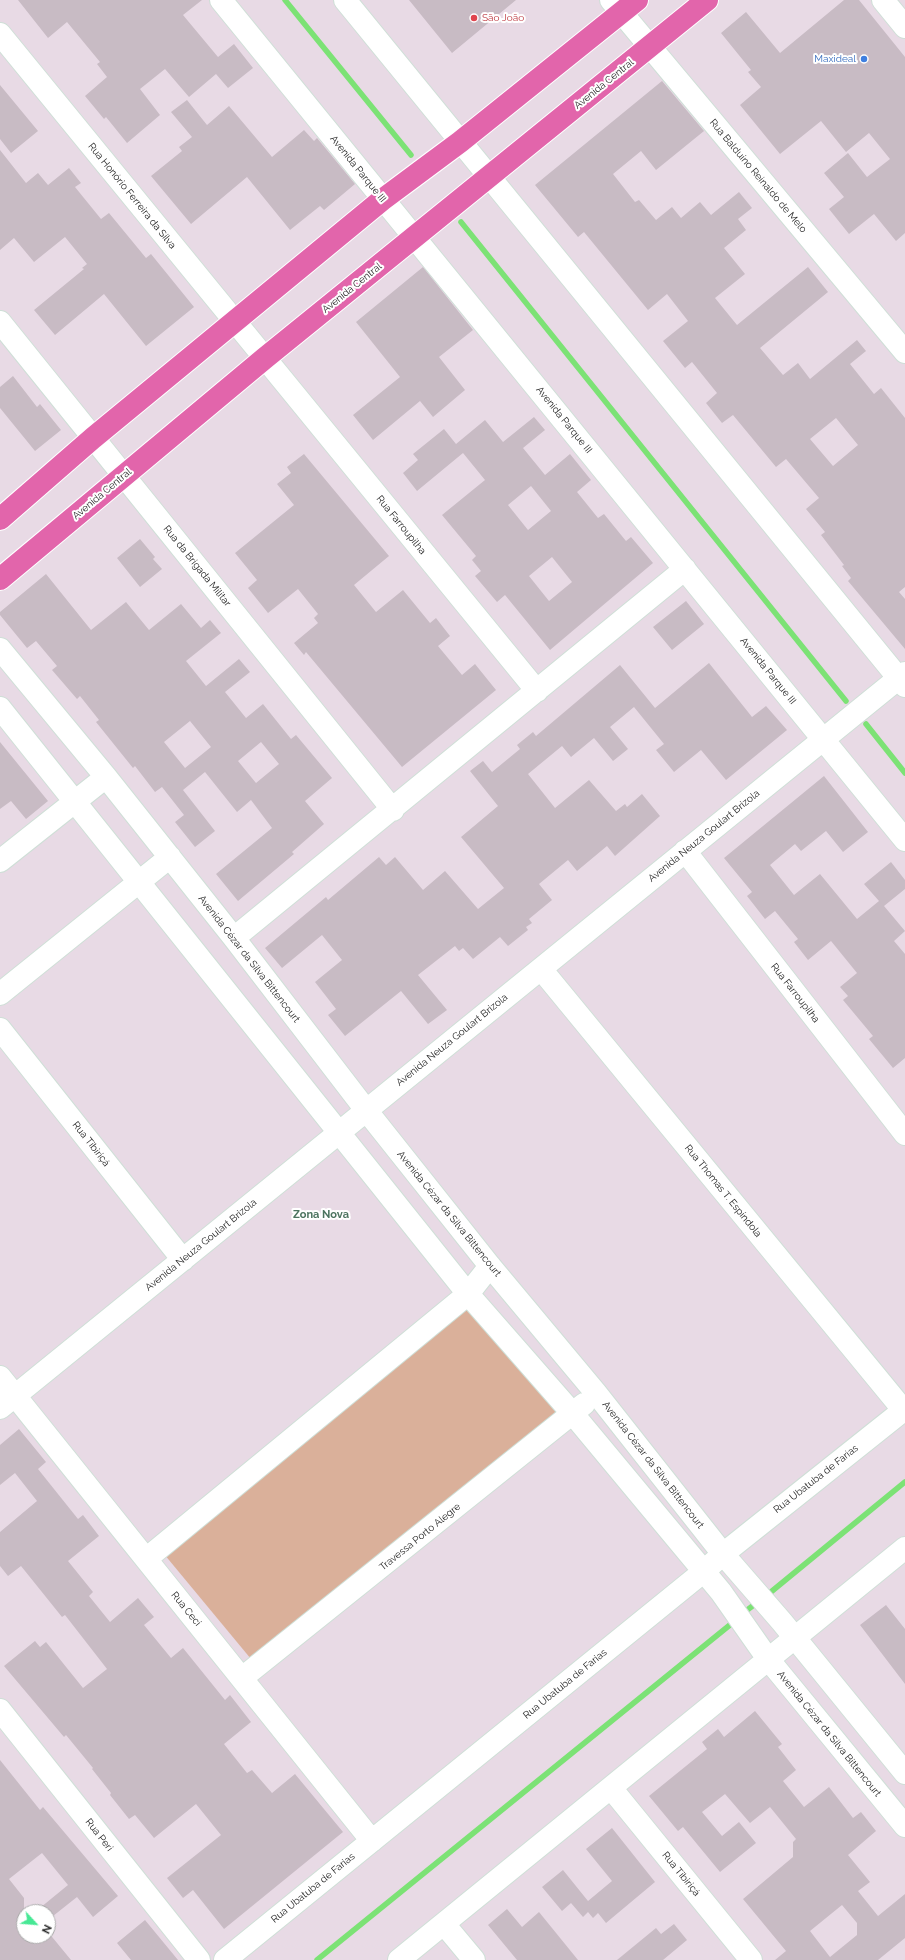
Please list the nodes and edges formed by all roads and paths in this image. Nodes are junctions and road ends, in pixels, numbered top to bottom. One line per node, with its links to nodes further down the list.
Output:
1 (221, 0): 11 (street, Avenida Parque III)
2 (345, 0): 9 (street)
3 (706, 0): 8 (main road, Avenida Central)
4 (883, 0): 6 (street)
5 (623, 4): 8 (street, Rua Balduíno Reinaldo de Melo); 9 (main road)
6 (905, 26)
7 (0, 34): 14 (street, Rua Honório Ferreira da Silva)
8 (650, 46): 10 (main road, Avenida Central); 15 (street, Rua Balduíno Reinaldo de Melo)
9 (460, 142): 10 (street); 11 (main road)
10 (491, 176): 12 (main road, Avenida Central); 23 (street)
11 (382, 200): 12 (street, Avenida Parque III); 14 (main road)
12 (415, 237): 16 (main road, Avenida Central); 20 (street, Avenida Parque III)
13 (0, 322): 17 (street, Rua da Brigada Militar)
14 (235, 322): 16 (street, Rua Honório Ferreira da Silva); 17 (main road)
15 (905, 352)
16 (265, 358): 18 (main road, Avenida Central); 24 (street, Rua Farroupilha)
17 (93, 438): 18 (street, Rua da Brigada Militar); 19 (main road)
18 (124, 476): 21 (main road, Avenida Central); 29 (street, Rua da Brigada Militar)
19 (0, 520)
20 (685, 569): 24 (street); 26 (street, Avenida Parque III)
21 (0, 579)
22 (0, 649): 27 (street, Avenida Cézar da Silva Bittencourt)
23 (903, 679): 26 (street, Avenida Neuza Goulart Brizola)
24 (537, 691): 29 (street)
25 (0, 708): 28 (street, Avenida Cézar da Silva Bittencourt)
26 (823, 739): 30 (street, Avenida Parque III); 31 (street, Avenida Neuza Goulart Brizola)
27 (106, 777): 28 (street); 32 (street, Avenida Cézar da Silva Bittencourt)
28 (75, 801): 33 (street); 34 (street, Avenida Cézar da Silva Bittencourt)
29 (393, 810): 35 (street)
30 (905, 840)
31 (685, 851): 36 (street, Avenida Neuza Goulart Brizola); 41 (street, Rua Farroupilha)
32 (170, 857): 34 (street); 35 (street, Avenida Cézar da Silva Bittencourt)
33 (0, 861)
34 (139, 882): 37 (street); 40 (street, Avenida Cézar da Silva Bittencourt)
35 (234, 938): 39 (street, Avenida Cézar da Silva Bittencourt)
36 (541, 969): 39 (street, Avenida Neuza Goulart Brizola); 48 (street, Rua Thomas T. Espíndola)
37 (0, 994)
38 (0, 1028): 42 (street, Rua Tibiriçá)
39 (366, 1110): 40 (street, Avenida Neuza Goulart Brizola); 43 (street, Avenida Cézar da Silva Bittencourt)
40 (340, 1132): 42 (street, Avenida Neuza Goulart Brizola); 44 (street, Avenida Cézar da Silva Bittencourt)
41 (905, 1134)
42 (182, 1260): 47 (street, Avenida Neuza Goulart Brizola)
43 (490, 1266): 44 (street); 46 (street, Avenida Cézar da Silva Bittencourt)
44 (468, 1294): 49 (street, Avenida Cézar da Silva Bittencourt); 51 (street)
45 (0, 1377): 47 (street, Rua Ceci)
46 (596, 1393): 49 (street, Travessa Porto Alegre); 52 (street, Avenida Cézar da Silva Bittencourt)
47 (8, 1402): 51 (street, Rua Ceci)
48 (904, 1410): 52 (street, Rua Ubatuba de Farias)
49 (573, 1414): 53 (street, Avenida Cézar da Silva Bittencourt); 56 (street, Travessa Porto Alegre)
50 (905, 1548): 54 (street)
51 (146, 1559): 56 (street, Rua Ceci)
52 (729, 1561): 53 (street, Rua Ubatuba de Farias); 54 (street, Avenida Cézar da Silva Bittencourt)
53 (703, 1572): 55 (street, Avenida Cézar da Silva Bittencourt); 61 (street, Rua Ubatuba de Farias)
54 (788, 1630): 55 (street); 58 (street, Avenida Cézar da Silva Bittencourt)
55 (768, 1659): 59 (street); 60 (street, Avenida Cézar da Silva Bittencourt)
56 (242, 1678): 61 (street, Rua Ceci)
57 (0, 1710): 63 (street, Rua Peri)
58 (905, 1773)
59 (611, 1788): 62 (street); 67 (street, Rua Tibiriçá)
60 (905, 1826)
61 (372, 1841): 64 (street, Rua Ubatuba de Farias)
62 (444, 1924): 65 (street); 66 (street)
63 (199, 1960)
64 (225, 1960)
65 (399, 1960)
66 (474, 1960)
67 (751, 1960)

